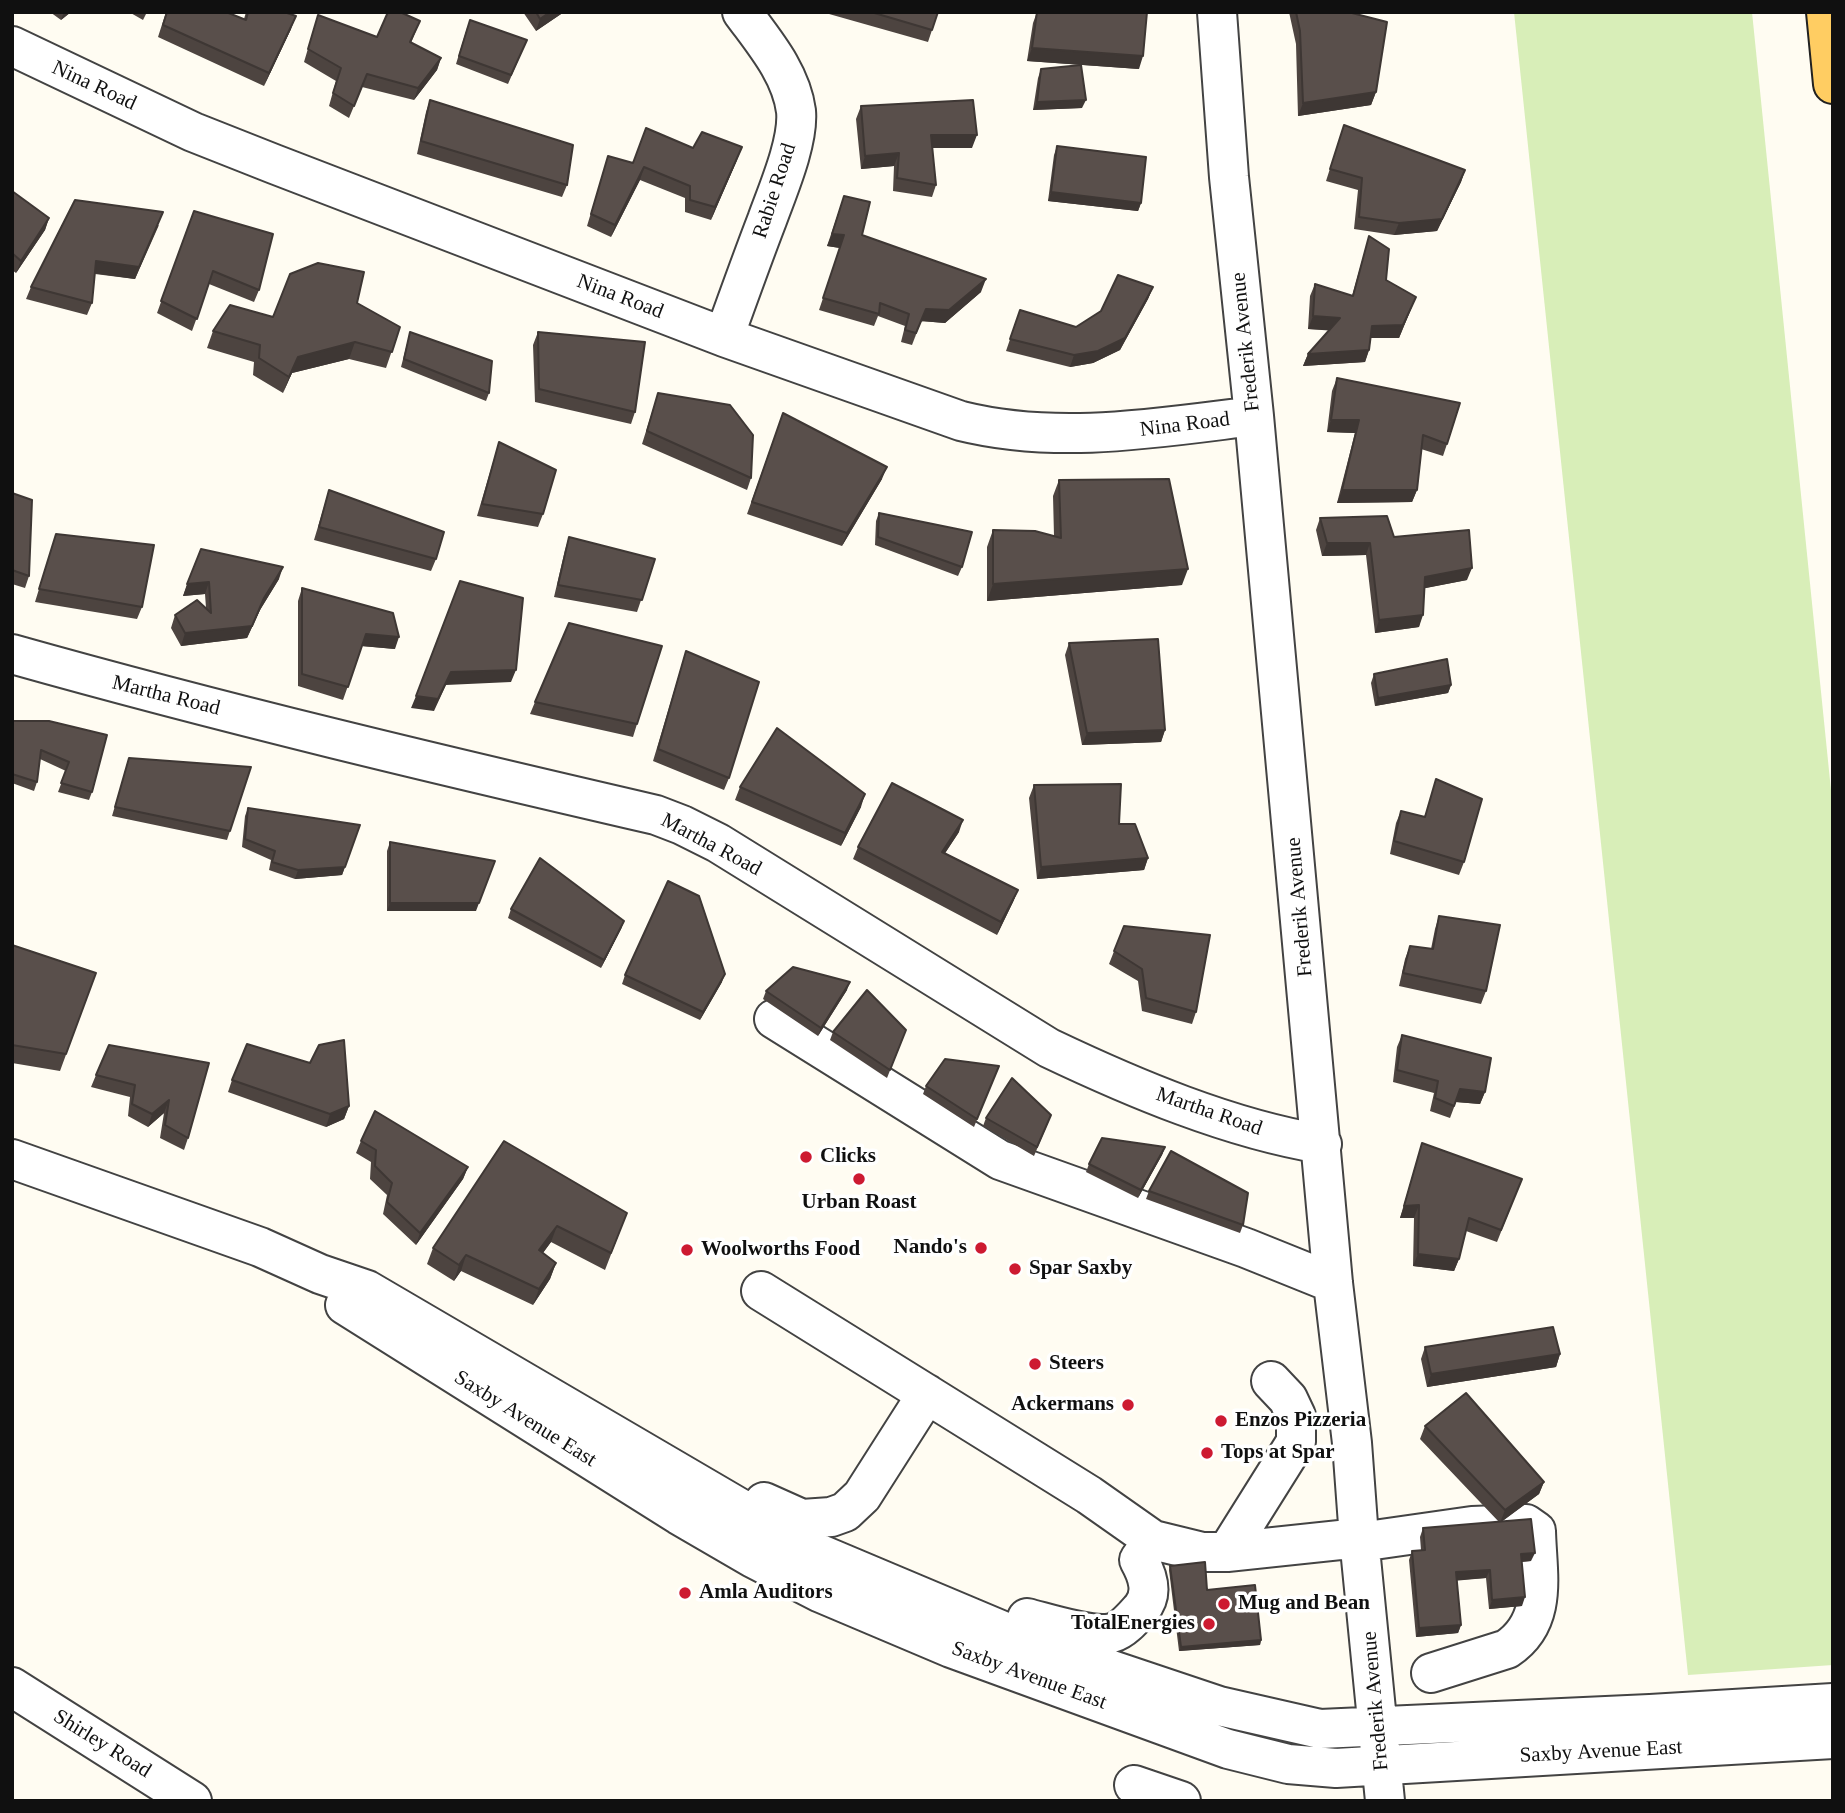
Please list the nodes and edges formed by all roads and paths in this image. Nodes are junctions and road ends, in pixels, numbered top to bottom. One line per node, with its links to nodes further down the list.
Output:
1 (743, 12): 6 (street, Rabie Road)
2 (1217, 12): 7 (street, Frederik Avenue)
3 (1826, 12): 5 (main road)
4 (12, 46): 6 (street, Nina Road)
5 (1833, 84)
6 (724, 337): 7 (street, Nina Road)
7 (1254, 416): 10 (street, Frederik Avenue)
8 (12, 654): 10 (street, Martha Road)
9 (774, 1019): 13 (street)
10 (1322, 1144): 13 (street, Frederik Avenue)
11 (12, 1159): 12 (street, Saxby Avenue East)
12 (320, 1274): 17 (street, Saxby Avenue East); 31 (street, Saxby Avenue East)
13 (1333, 1283): 18 (street, Frederik Avenue)
14 (761, 1291): 16 (street)
15 (1271, 1381): 23 (street)
16 (927, 1394): 19 (street); 20 (street)
17 (624, 1441): 19 (street); 24 (street, Saxby Avenue East)
18 (1352, 1443): 21 (street, Frederik Avenue); 22 (street)
19 (862, 1496): 24 (street)
20 (1153, 1540): 23 (street); 26 (street)
21 (1359, 1540): 22 (street); 25 (street, Frederik Avenue); 27 (street)
22 (1292, 1545): 23 (street); 25 (street)
23 (1227, 1552)
24 (870, 1576): 26 (street, Saxby Avenue East)
25 (1367, 1604): 31 (street, Frederik Avenue)
26 (952, 1611): 31 (street, Saxby Avenue East)
27 (1431, 1673)
28 (12, 1687): 33 (street, Shirley Road)
29 (1833, 1703): 31 (street, Saxby Avenue East)
30 (1833, 1739): 31 (street, Saxby Avenue East)
31 (1381, 1764)
32 (1134, 1785): 34 (street)
33 (192, 1801)
34 (1181, 1801)

